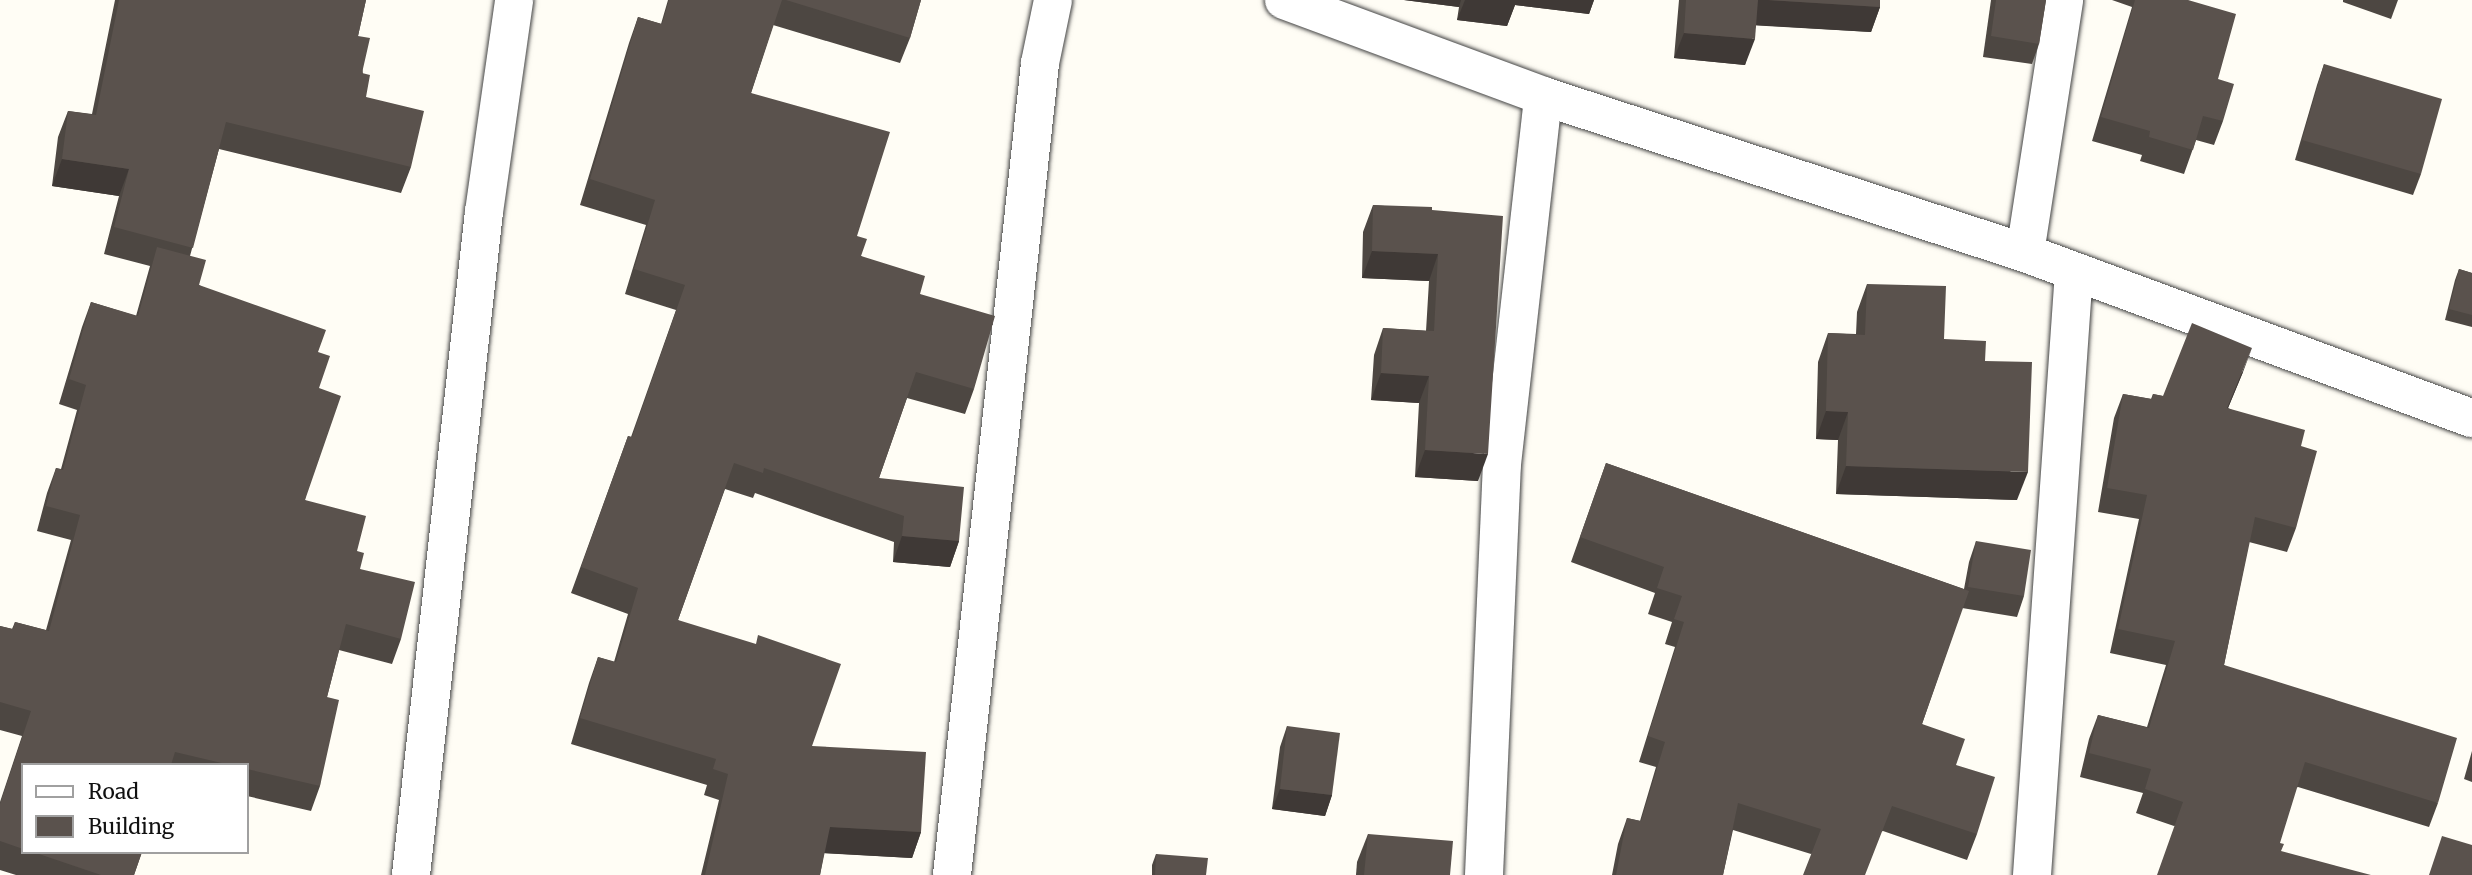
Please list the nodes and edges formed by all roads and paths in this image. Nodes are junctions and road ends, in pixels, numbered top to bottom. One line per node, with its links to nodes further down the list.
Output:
1 (514, 0): 9 (street)
2 (1053, 0): 10 (street)
3 (1284, 0): 5 (street)
4 (2064, 0): 6 (street)
5 (1543, 96): 6 (street); 11 (street)
6 (2025, 253): 7 (street)
7 (2074, 272): 8 (street); 12 (street)
8 (2472, 418)
9 (411, 875)
10 (952, 875)
11 (1484, 875)
12 (2032, 875)

